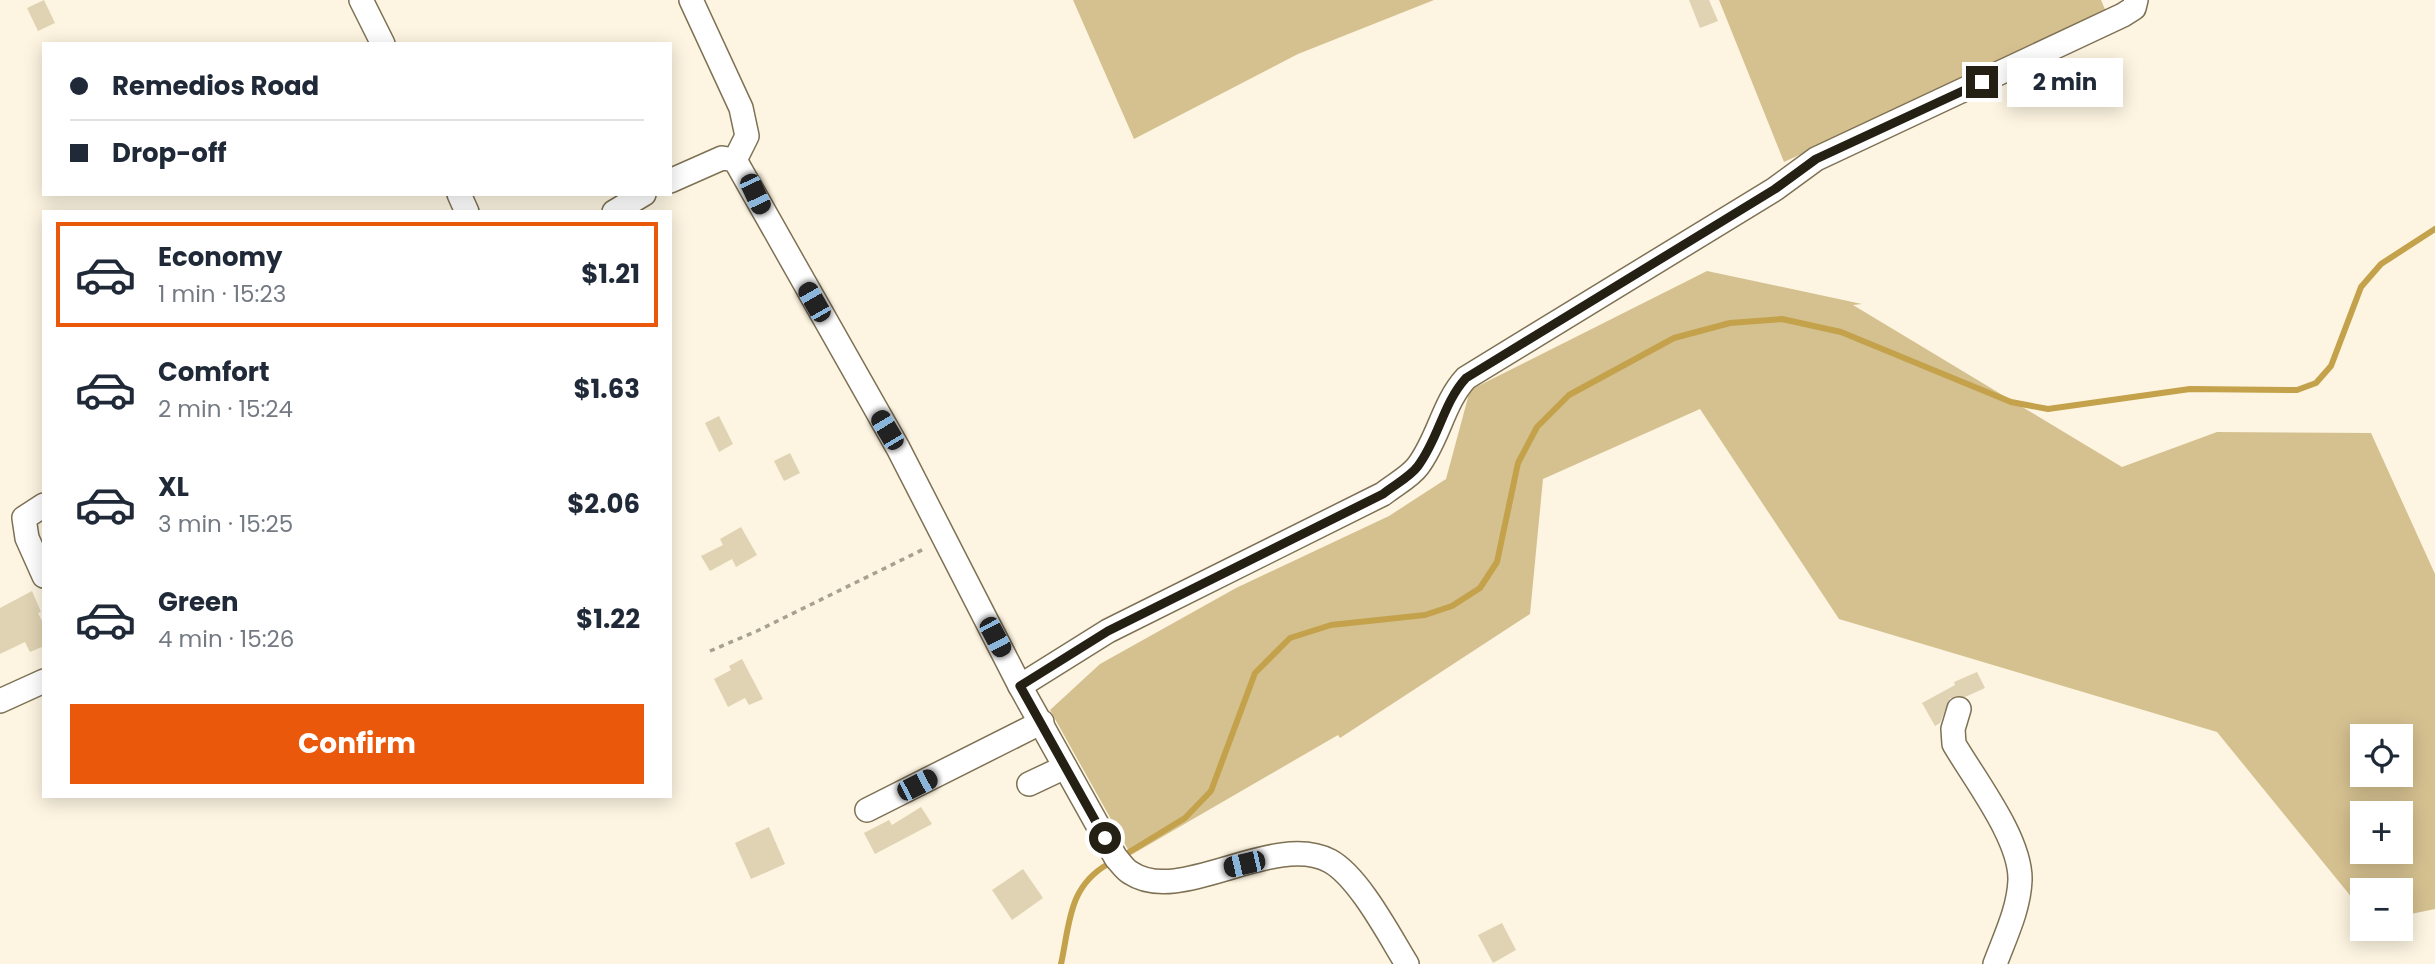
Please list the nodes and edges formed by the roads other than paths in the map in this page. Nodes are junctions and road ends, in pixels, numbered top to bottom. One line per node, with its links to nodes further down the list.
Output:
1 (361, 0): 4 (street)
2 (691, 0): 5 (street)
3 (2136, 0): 12 (street)
4 (382, 42)
5 (735, 160): 6 (street); 12 (street)
6 (672, 180)
7 (641, 196): 8 (street)
8 (617, 210)
9 (42, 506): 10 (street)
10 (42, 572)
11 (42, 682): 13 (street)
12 (1020, 686): 15 (street)
13 (0, 701)
14 (1959, 709): 20 (street)
15 (1042, 722): 16 (street); 18 (street)
16 (1065, 767): 17 (street); 19 (street)
17 (1029, 784)
18 (867, 810)
19 (1408, 964)
20 (1995, 964)

